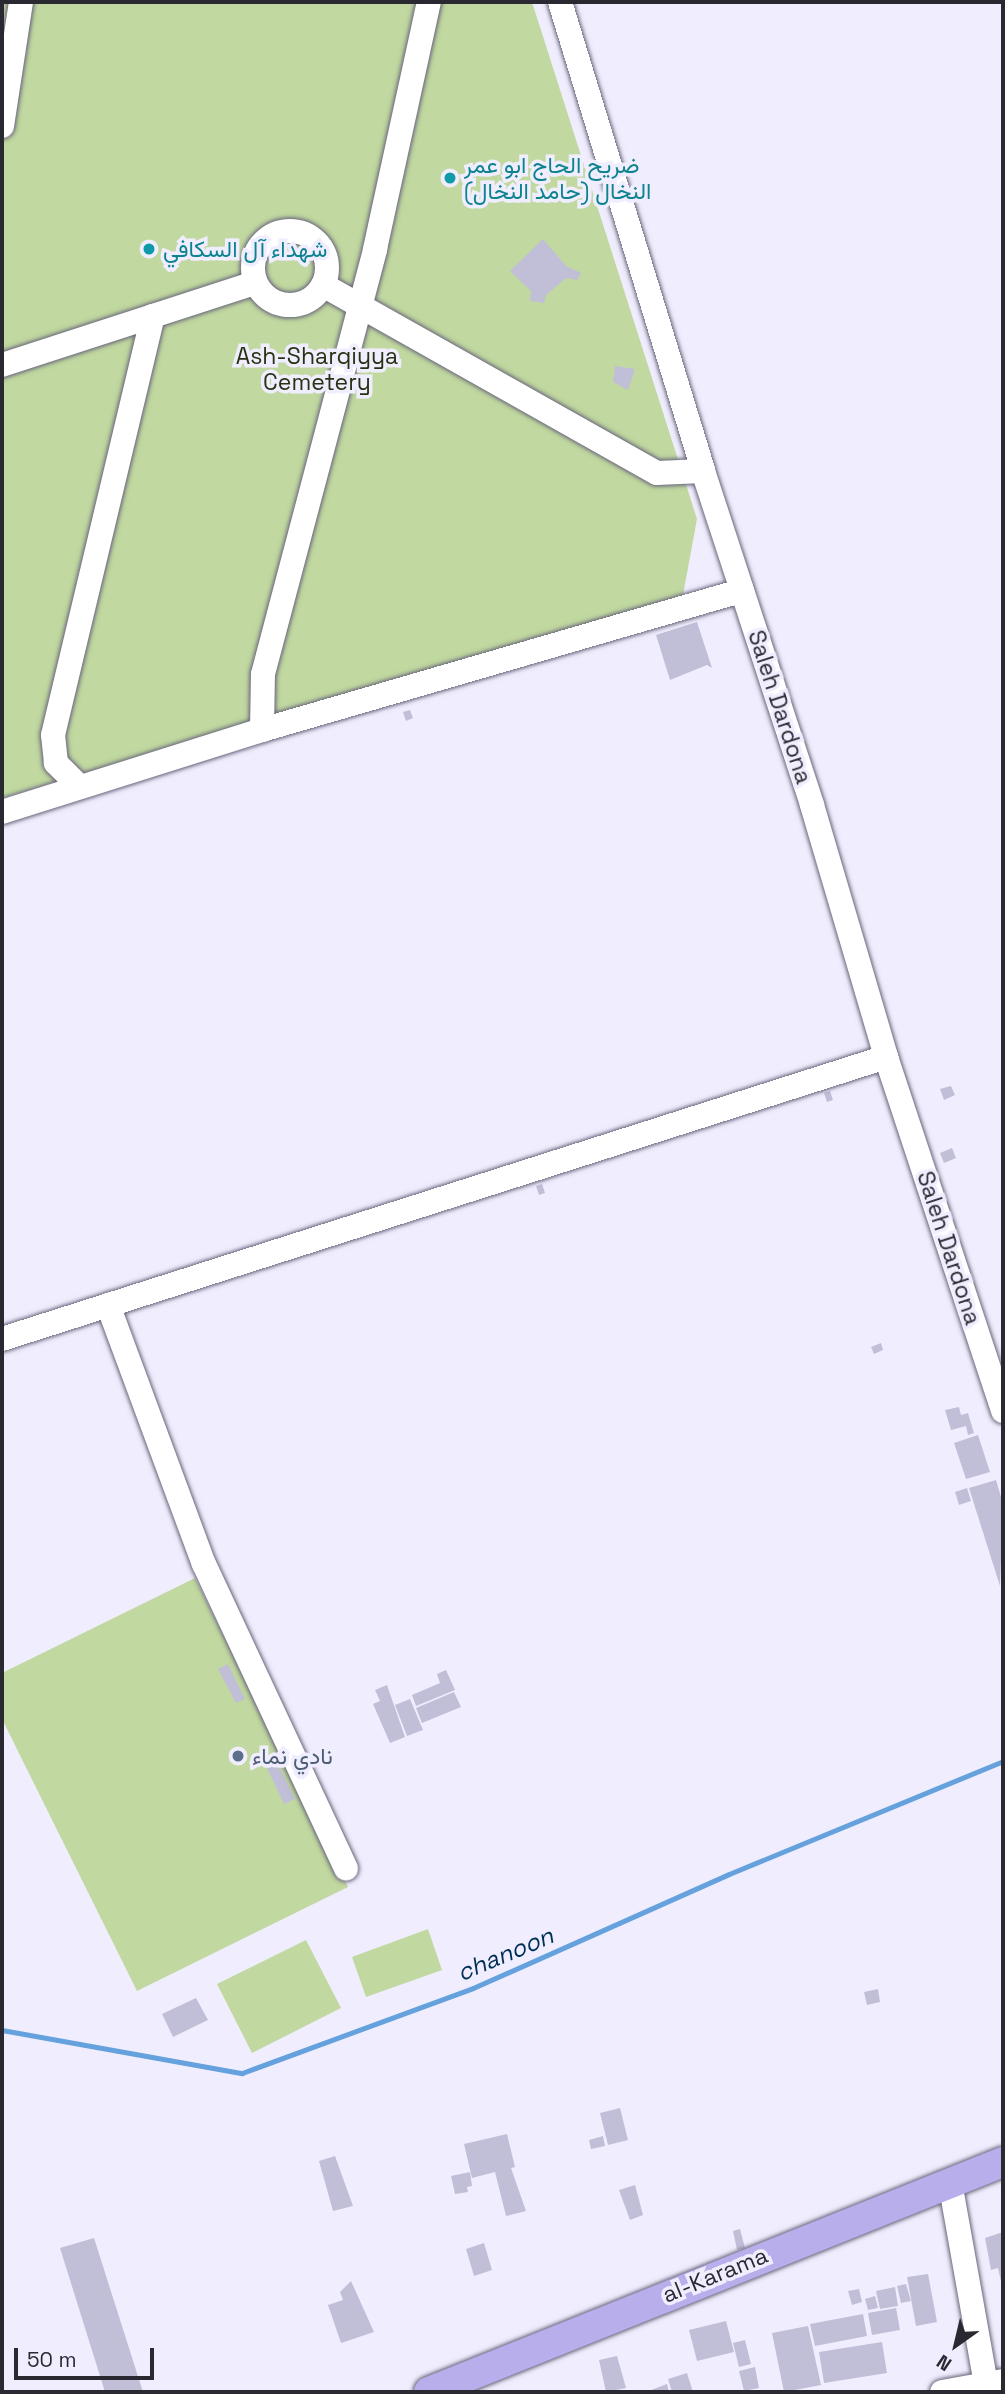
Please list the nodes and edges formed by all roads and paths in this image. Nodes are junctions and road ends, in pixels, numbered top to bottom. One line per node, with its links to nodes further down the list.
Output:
1 (21, 2): 4 (street)
2 (429, 2): 7 (street)
3 (560, 2): 10 (street, Saleh Dardona)
4 (2, 126)
5 (255, 283): 6 (street); 6 (street); 8 (street)
6 (323, 285): 7 (street)
7 (360, 308): 10 (street); 12 (street)
8 (153, 316): 9 (street); 13 (street)
9 (2, 365)
10 (703, 471): 11 (street, Saleh Dardona)
11 (742, 592): 12 (street); 15 (street, Saleh Dardona)
12 (262, 730): 13 (street)
13 (79, 786): 14 (street)
14 (2, 812)
15 (886, 1057): 16 (street); 18 (street, Saleh Dardona)
16 (108, 1305): 17 (street); 19 (street)
17 (2, 1339)
18 (1003, 1411)
19 (345, 1868)
20 (1003, 2162): 21 (main road, al-Karama)
21 (950, 2182): 22 (street); 23 (main road, al-Karama)
22 (995, 2382): 24 (street)
23 (429, 2392)
24 (942, 2392)

